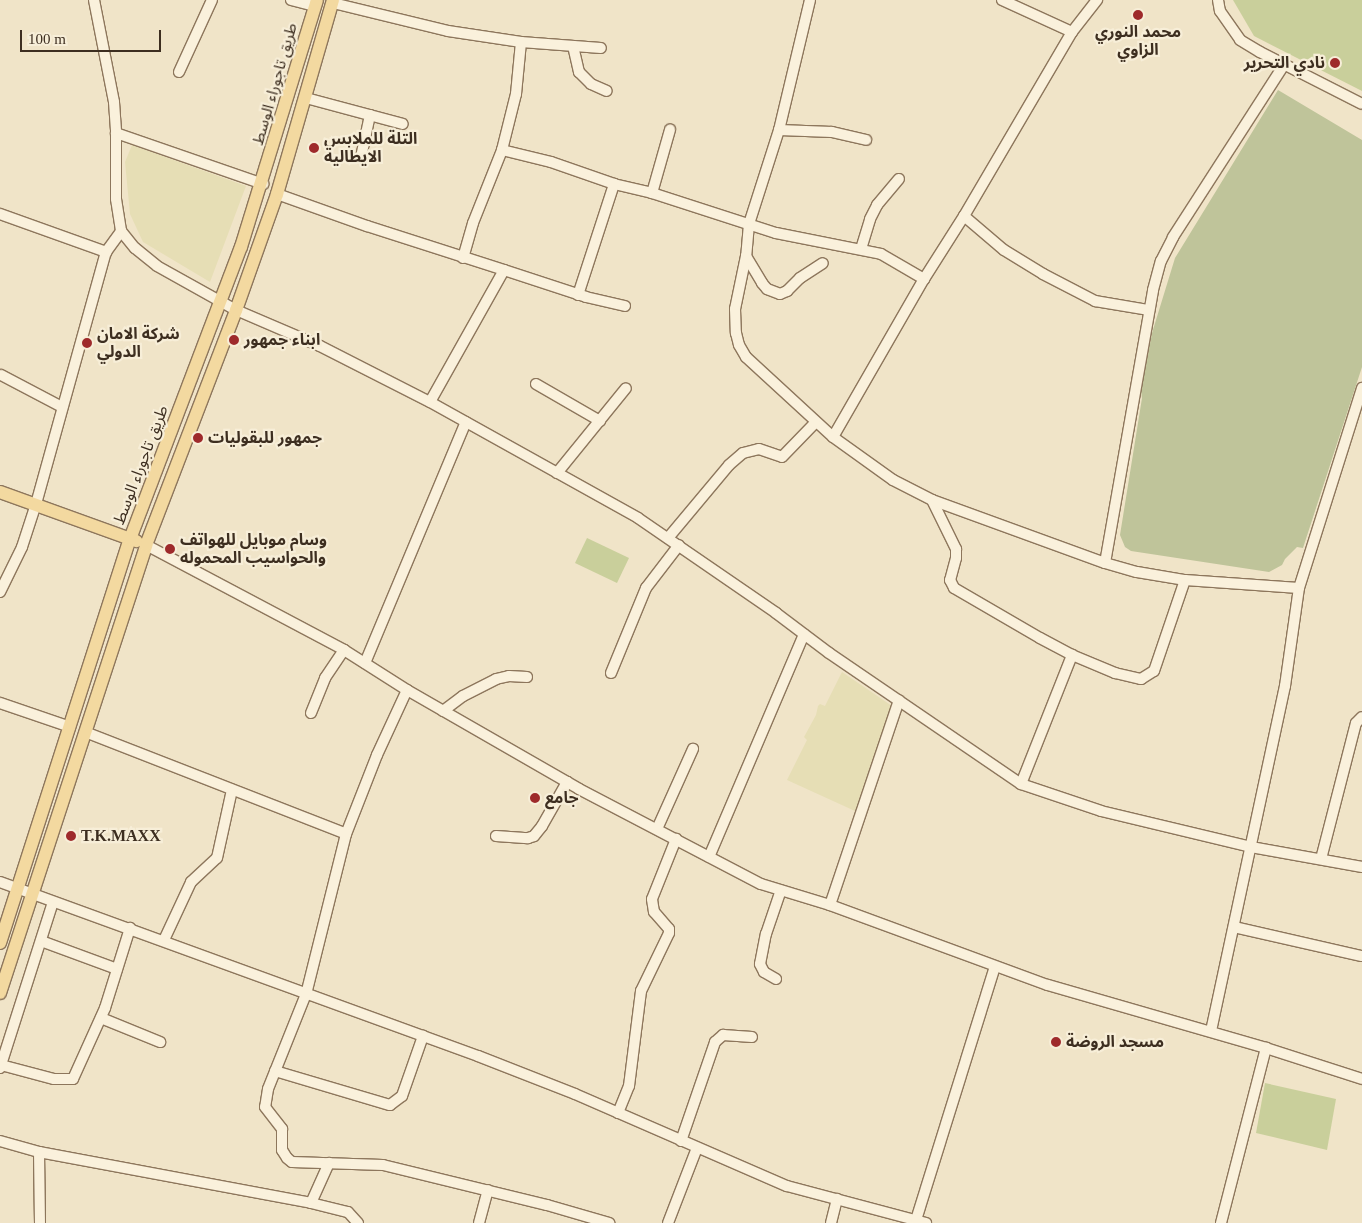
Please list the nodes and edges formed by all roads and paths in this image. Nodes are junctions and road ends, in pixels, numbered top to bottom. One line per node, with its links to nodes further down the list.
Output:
1 (94, 0): 23 (street)
2 (212, 0): 15 (street)
3 (290, 0): 9 (street)
4 (810, 0): 22 (street)
5 (1002, 0): 10 (street)
6 (1097, 0): 10 (street)
7 (1218, 0): 14 (street)
8 (333, 2): 11 (street); 17 (main road)
9 (316, 3): 28 (main road, طريق تاجوراء الوسط)
10 (1072, 32): 33 (street)
11 (521, 42): 12 (street); 25 (street)
12 (573, 46): 13 (street); 16 (street)
13 (601, 48)
14 (1284, 65): 18 (street); 47 (street)
15 (179, 72)
16 (607, 91)
17 (306, 98): 19 (street); 31 (main road)
18 (1362, 104)
19 (370, 115): 20 (street); 26 (street)
20 (403, 124)
21 (670, 130): 30 (street)
22 (779, 130): 24 (street); 34 (street)
23 (116, 133): 28 (street); 35 (street)
24 (866, 140)
25 (502, 150): 29 (street); 39 (street)
26 (361, 157)
27 (899, 179): 36 (street)
28 (263, 184): 44 (main road, طريق تاجوراء الوسط)
29 (614, 184): 30 (street); 43 (street)
30 (652, 193): 34 (street)
31 (277, 194): 39 (street); 46 (main road)
32 (0, 214): 37 (street)
33 (964, 216): 42 (street); 47 (street)
34 (749, 224): 36 (street); 38 (street)
35 (121, 231): 37 (street); 44 (street)
36 (861, 249): 42 (street)
37 (106, 252): 53 (street)
38 (746, 256): 40 (street); 56 (street)
39 (463, 258): 41 (street)
40 (823, 262)
41 (504, 270): 43 (street); 52 (street)
42 (924, 279): 57 (street)
43 (578, 295): 45 (street)
44 (222, 302): 46 (street); 63 (main road, طريق تاجوراء الوسط)
45 (625, 306)
46 (236, 310): 52 (street); 64 (main road)
47 (1150, 310): 66 (street)
48 (1, 376): 53 (street)
49 (536, 384): 54 (street)
50 (626, 388): 54 (street)
51 (1362, 388): 68 (street)
52 (430, 402): 55 (street)
53 (62, 407): 61 (street)
54 (600, 421): 58 (street)
55 (466, 422): 58 (street); 73 (street)
56 (815, 422): 57 (street); 62 (street)
57 (833, 437): 60 (street)
58 (558, 473): 62 (street)
59 (0, 492): 61 (main road)
60 (932, 500): 66 (street); 72 (street)
61 (36, 504): 63 (main road); 69 (street)
62 (668, 538): 65 (street)
63 (130, 539): 64 (main road); 82 (main road, طريق تاجوراء الوسط)
64 (146, 545): 71 (street); 83 (main road)
65 (679, 545): 70 (street); 74 (street)
66 (1105, 563): 67 (street)
67 (1185, 580): 68 (street); 72 (street)
68 (1299, 588): 92 (street)
69 (0, 591)
70 (804, 634): 77 (street); 93 (street)
71 (344, 650): 73 (street); 80 (street)
72 (1072, 655): 86 (street)
73 (365, 663): 76 (street)
74 (611, 672)
75 (527, 677): 79 (street)
76 (407, 690): 79 (street); 89 (street)
77 (899, 700): 86 (street); 101 (street)
78 (0, 703): 82 (street)
79 (443, 711): 85 (street)
80 (311, 713)
81 (1362, 717): 94 (street)
82 (70, 727): 97 (main road, طريق تاجوراء الوسط)
83 (85, 732): 87 (street); 99 (main road)
84 (693, 749): 88 (street)
85 (567, 782): 88 (street); 90 (street)
86 (1021, 784): 92 (street)
87 (232, 790): 89 (street); 104 (street)
88 (657, 829): 91 (street)
89 (346, 834): 112 (street)
90 (496, 836)
91 (676, 839): 93 (street); 122 (street)
92 (1251, 847): 94 (street); 102 (street)
93 (709, 857): 98 (street)
94 (1321, 859): 95 (street)
95 (1362, 866)
96 (0, 882): 97 (street)
97 (18, 888): 99 (street); 106 (main road, طريق تاجوراء الوسط)
98 (781, 890): 101 (street); 110 (street)
99 (33, 894): 100 (street); 111 (main road)
100 (53, 902): 103 (street); 105 (street)
101 (830, 905): 108 (street)
102 (1234, 927): 107 (street); 114 (street)
103 (130, 928): 104 (street); 109 (street)
104 (164, 940): 112 (street)
105 (41, 941): 109 (street); 119 (street)
106 (0, 943)
107 (1362, 956)
108 (995, 967): 114 (street); 131 (street)
109 (117, 969): 113 (street)
110 (776, 979)
111 (0, 993)
112 (306, 994): 115 (street); 120 (street)
113 (101, 1018): 117 (street); 119 (street)
114 (1211, 1031): 118 (street)
115 (423, 1036): 120 (street); 122 (street)
116 (752, 1037): 123 (street)
117 (160, 1042)
118 (1266, 1048): 121 (street); 138 (street)
119 (0, 1067)
120 (275, 1071): 127 (street)
121 (1362, 1079)
122 (618, 1113): 123 (street)
123 (681, 1140): 125 (street)
124 (0, 1141): 126 (street)
125 (697, 1148): 129 (street); 136 (street)
126 (39, 1152): 130 (street); 132 (street)
127 (329, 1163): 128 (street); 130 (street)
128 (488, 1190): 134 (street); 135 (street)
129 (836, 1199): 131 (street); 137 (street)
130 (311, 1203): 133 (street)
131 (921, 1222)
132 (40, 1223)
133 (358, 1223)
134 (479, 1223)
135 (609, 1223)
136 (668, 1223)
137 (831, 1223)
138 (1221, 1223)

